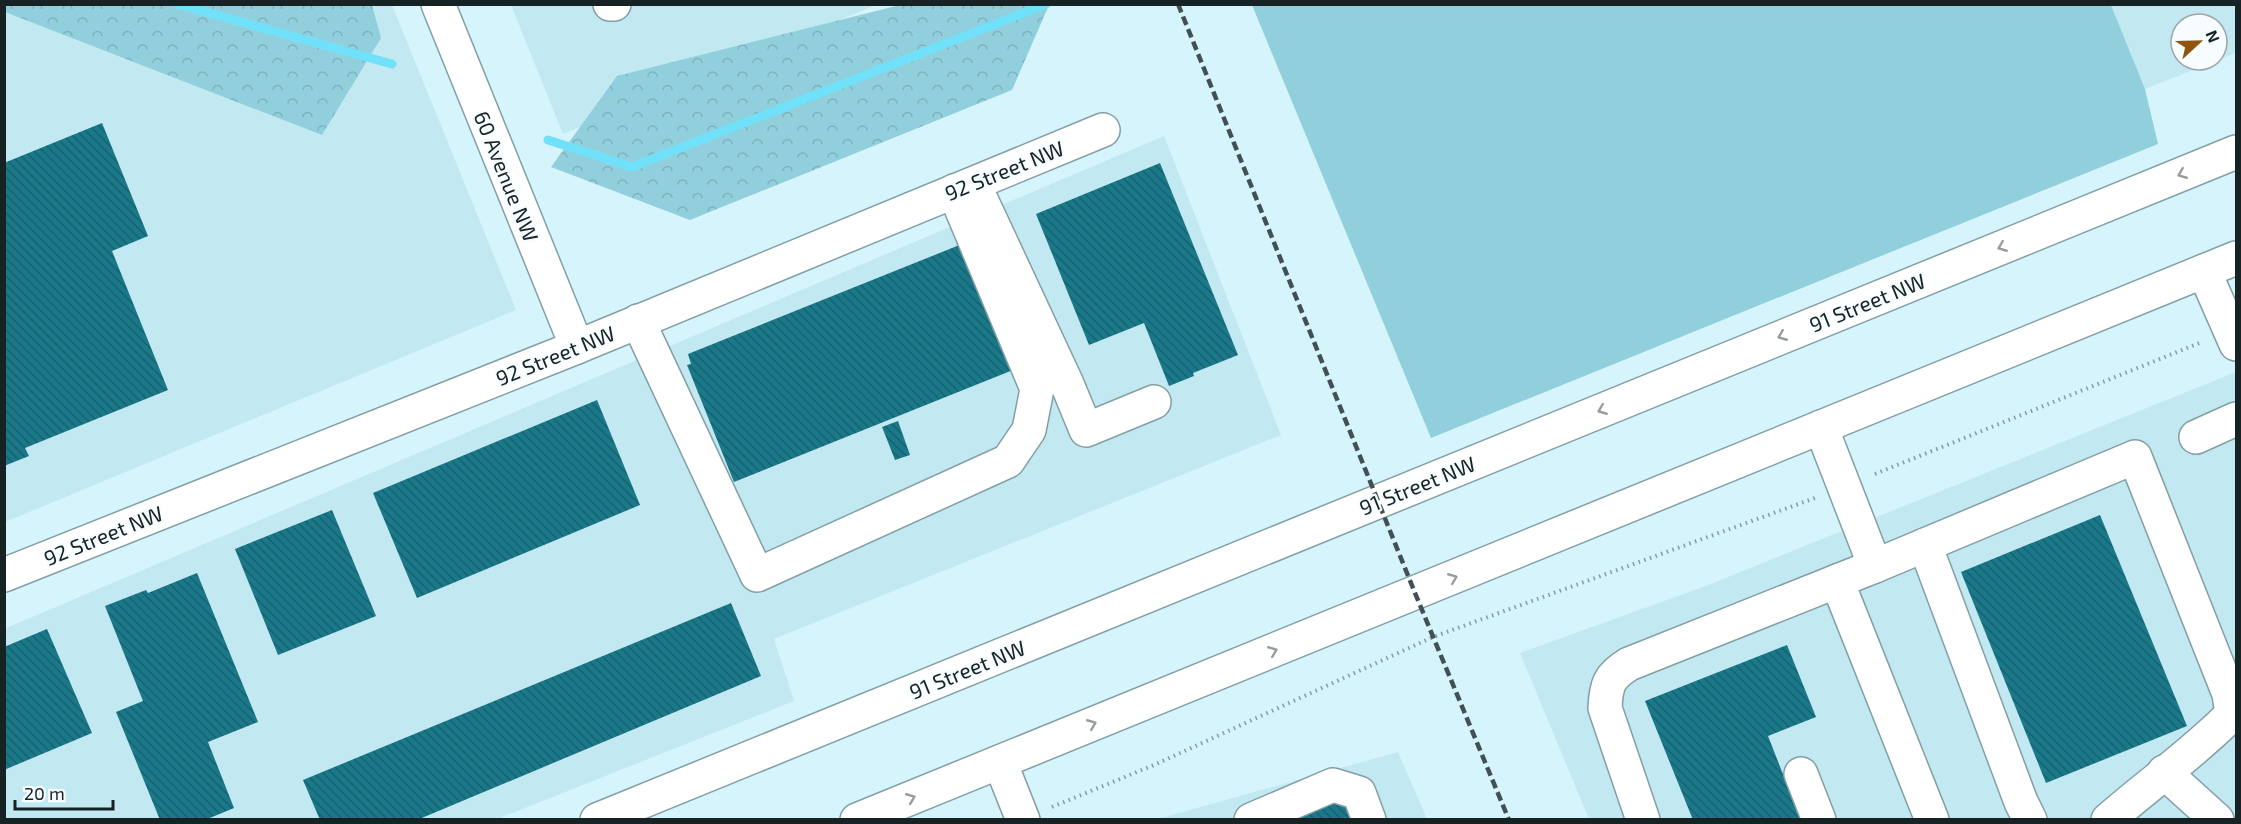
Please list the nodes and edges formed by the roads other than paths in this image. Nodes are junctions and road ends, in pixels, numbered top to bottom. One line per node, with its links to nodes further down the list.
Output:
1 (443, 6): 9 (main road, 60 Avenue NW)
2 (1103, 130): 4 (main road, 92 Street NW)
3 (2236, 152): 22 (main road, 91 Street NW, one-way to 22)
4 (964, 187): 7 (main road, 92 Street NW); 7 (main road); 10 (main road)
5 (2236, 258): 6 (main road)
6 (2204, 271): 8 (main road); 12 (main road)
7 (638, 321): 9 (main road, 92 Street NW)
8 (2234, 337)
9 (577, 347): 16 (main road, 92 Street NW)
10 (1154, 402)
11 (2236, 419): 13 (main road)
12 (1821, 428): 15 (main road); 18 (main road, one-way to 12)
13 (2196, 438)
14 (1925, 545): 15 (main road); 19 (main road); 29 (main road)
15 (1875, 566): 17 (main road)
16 (4, 575)
17 (1837, 581): 26 (main road); 28 (main road)
18 (1000, 762): 21 (main road); 23 (main road, one-way to 18)
19 (2164, 772): 30 (main road); 31 (main road)
20 (1801, 774): 27 (main road)
21 (1036, 814)
22 (597, 819)
23 (857, 819)
24 (1251, 819): 25 (main road)
25 (1369, 819)
26 (1643, 819)
27 (1819, 819)
28 (1932, 819)
29 (2030, 819)
30 (2108, 819)
31 (2217, 819)

